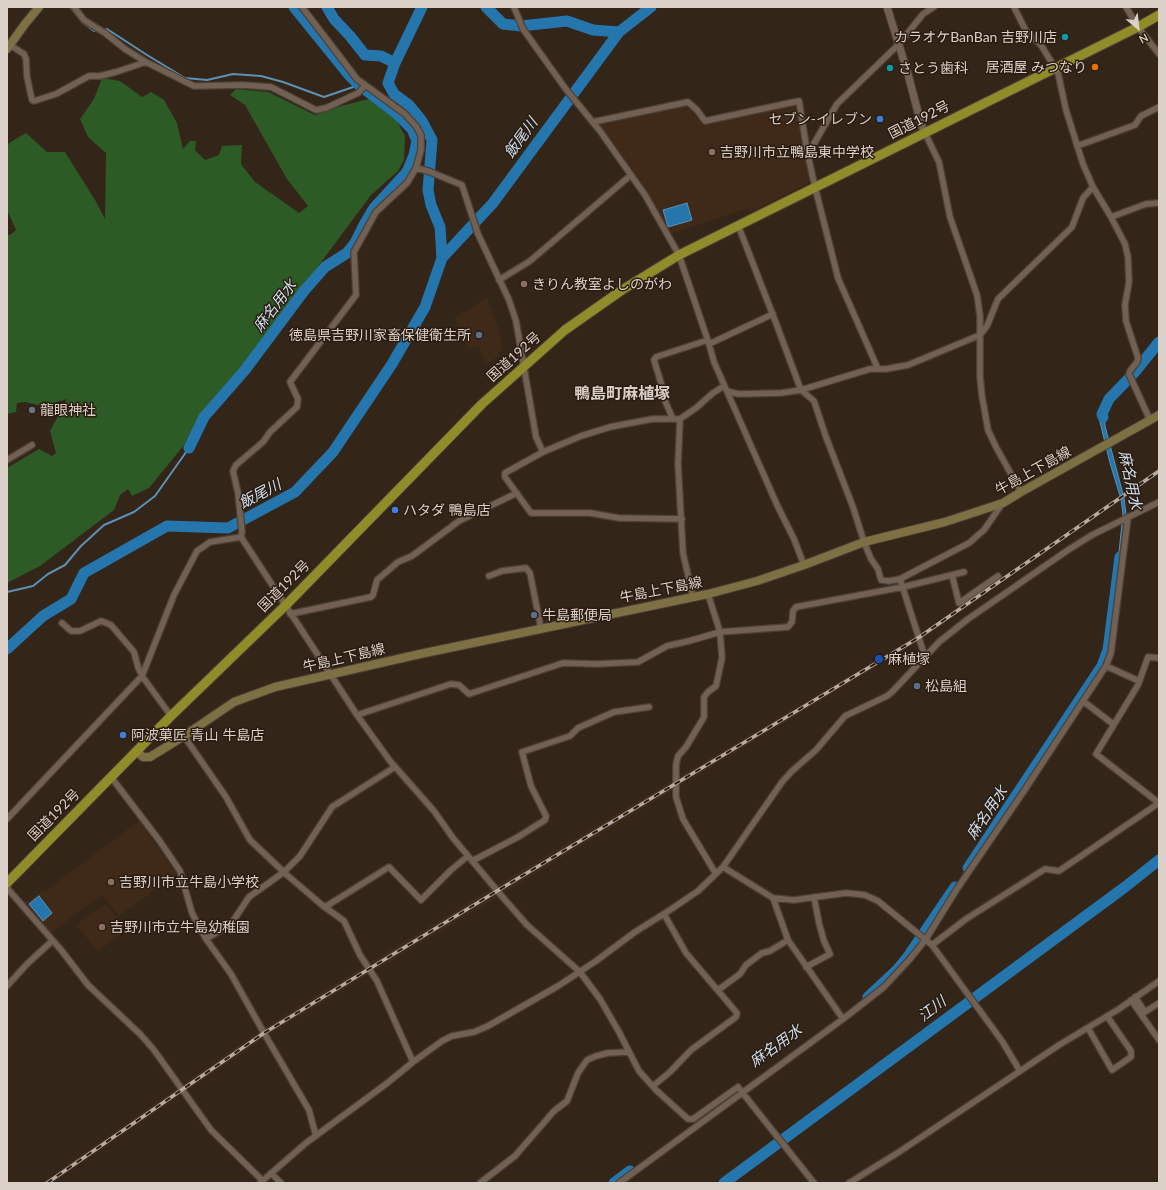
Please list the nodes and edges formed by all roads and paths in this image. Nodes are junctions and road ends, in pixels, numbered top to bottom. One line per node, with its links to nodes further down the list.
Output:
1 (39, 7): 12 (main road)
2 (74, 7): 14 (street)
3 (302, 7): 16 (street)
4 (514, 7): 18 (street)
5 (887, 7): 11 (street)
6 (934, 7): 11 (street)
7 (1014, 7): 15 (street)
8 (1126, 7): 10 (street)
9 (1159, 15): 10 (highway, 国道192号)
10 (1138, 27): 13 (street); 15 (highway, 国道192号)
11 (899, 44): 19 (street); 21 (street)
12 (8, 47): 14 (street)
13 (1159, 54)
14 (146, 62): 16 (street)
15 (1054, 68): 19 (highway, 国道192号); 20 (street)
16 (363, 87): 22 (street)
17 (1159, 107): 20 (street)
18 (593, 122): 21 (street); 23 (street)
19 (925, 133): 24 (highway, 国道192号); 32 (street)
20 (1077, 146): 25 (street)
21 (808, 151): 24 (street)
22 (416, 168): 30 (street); 51 (street)
23 (631, 175): 29 (street); 30 (street)
24 (815, 187): 28 (highway, 国道192号); 35 (street)
25 (1093, 187): 27 (street); 32 (street)
26 (1159, 203): 27 (street)
27 (1111, 217): 41 (street)
28 (738, 225): 29 (highway, 国道192号); 31 (street)
29 (679, 255): 33 (street); 34 (highway, 国道192号)
30 (499, 280): 34 (street)
31 (773, 314): 33 (street); 37 (street)
32 (980, 335): 35 (street); 45 (street)
33 (708, 342): 36 (street); 39 (street)
34 (524, 366): 43 (street); 62 (highway, 国道192号)
35 (878, 369): 37 (street)
36 (725, 389): 37 (street); 40 (street); 53 (street)
37 (801, 390): 52 (street)
38 (1159, 415): 41 (main road, 牛島上下島線)
39 (673, 419): 40 (street); 43 (street)
40 (680, 419): 50 (street)
41 (1150, 420): 45 (main road, 牛島上下島線)
42 (32, 445): 44 (street)
43 (543, 452): 46 (street)
44 (7, 460)
45 (1021, 492): 48 (main road, 牛島上下島線)
46 (517, 493): 50 (street); 62 (street)
47 (1159, 502): 49 (street)
48 (1003, 503): 52 (main road, 牛島上下島線); 58 (street)
49 (1128, 517): 66 (street); 68 (street)
50 (682, 519): 61 (street)
51 (241, 534): 62 (street); 70 (street)
52 (864, 542): 53 (main road, 牛島上下島線); 58 (street)
53 (804, 566): 60 (main road, 牛島上下島線)
54 (964, 572): 55 (street)
55 (952, 575): 57 (street); 59 (street)
56 (489, 576): 64 (street)
57 (998, 576)
58 (900, 578): 59 (street)
59 (903, 587): 65 (street); 66 (street)
60 (708, 594): 61 (main road, 牛島上下島線); 65 (street)
61 (693, 597): 64 (main road, 牛島上下島線)
62 (288, 609): 69 (street); 75 (highway, 国道192号)
63 (62, 623): 70 (street)
64 (541, 629): 69 (main road, 牛島上下島線)
65 (720, 632): 74 (street); 86 (street)
66 (925, 657): 84 (street)
67 (1159, 658): 71 (street)
68 (1106, 666): 71 (street); 72 (street)
69 (330, 675): 74 (street); 77 (main road, 牛島上下島線)
70 (142, 676): 75 (street); 82 (street)
71 (1139, 681): 76 (street)
72 (1083, 701): 76 (street); 93 (street)
73 (649, 707): 83 (street)
74 (357, 715): 79 (street)
75 (170, 716): 78 (highway, 国道192号)
76 (1113, 724): 81 (street)
77 (184, 736): 78 (main road, 牛島上下島線); 85 (street)
78 (136, 751): 80 (highway, 国道192号)
79 (395, 767): 83 (street); 85 (street)
80 (111, 777): 87 (highway, 国道192号); 94 (street)
81 (1159, 803): 97 (street)
82 (7, 819)
83 (470, 858): 91 (street); 99 (street)
84 (723, 867): 86 (street); 90 (street)
85 (284, 872): 91 (street); 94 (street)
86 (716, 874): 92 (street)
87 (7, 883)
88 (7, 888): 96 (street)
89 (814, 897): 90 (street); 93 (street); 98 (street)
90 (773, 898): 95 (street)
91 (325, 907): 110 (street)
92 (664, 914): 99 (street); 102 (street)
93 (923, 937): 97 (street); 106 (street)
94 (206, 939): 114 (street)
95 (788, 940): 98 (street); 102 (street)
96 (52, 941): 101 (street); 116 (street)
97 (932, 945): 111 (street)
98 (806, 967): 106 (street)
99 (580, 972): 109 (street); 110 (street)
100 (1158, 983): 103 (street)
101 (7, 986)
102 (718, 990): 112 (street)
103 (1133, 999): 104 (street); 105 (street); 108 (street)
104 (1159, 1003)
105 (1107, 1016): 107 (street); 107 (street)
106 (842, 1018): 113 (street)
107 (1088, 1028): 111 (street)
108 (1159, 1040)
109 (629, 1052): 112 (street); 118 (street)
110 (413, 1062): 114 (street)
111 (1020, 1071): 121 (street)
112 (653, 1086): 113 (street)
113 (741, 1091): 119 (street); 120 (street)
114 (316, 1136): 115 (street)
115 (271, 1174): 116 (street); 117 (street)
116 (261, 1182)
117 (281, 1183)
118 (480, 1183)
119 (619, 1183)
120 (814, 1183)
121 (849, 1183)

